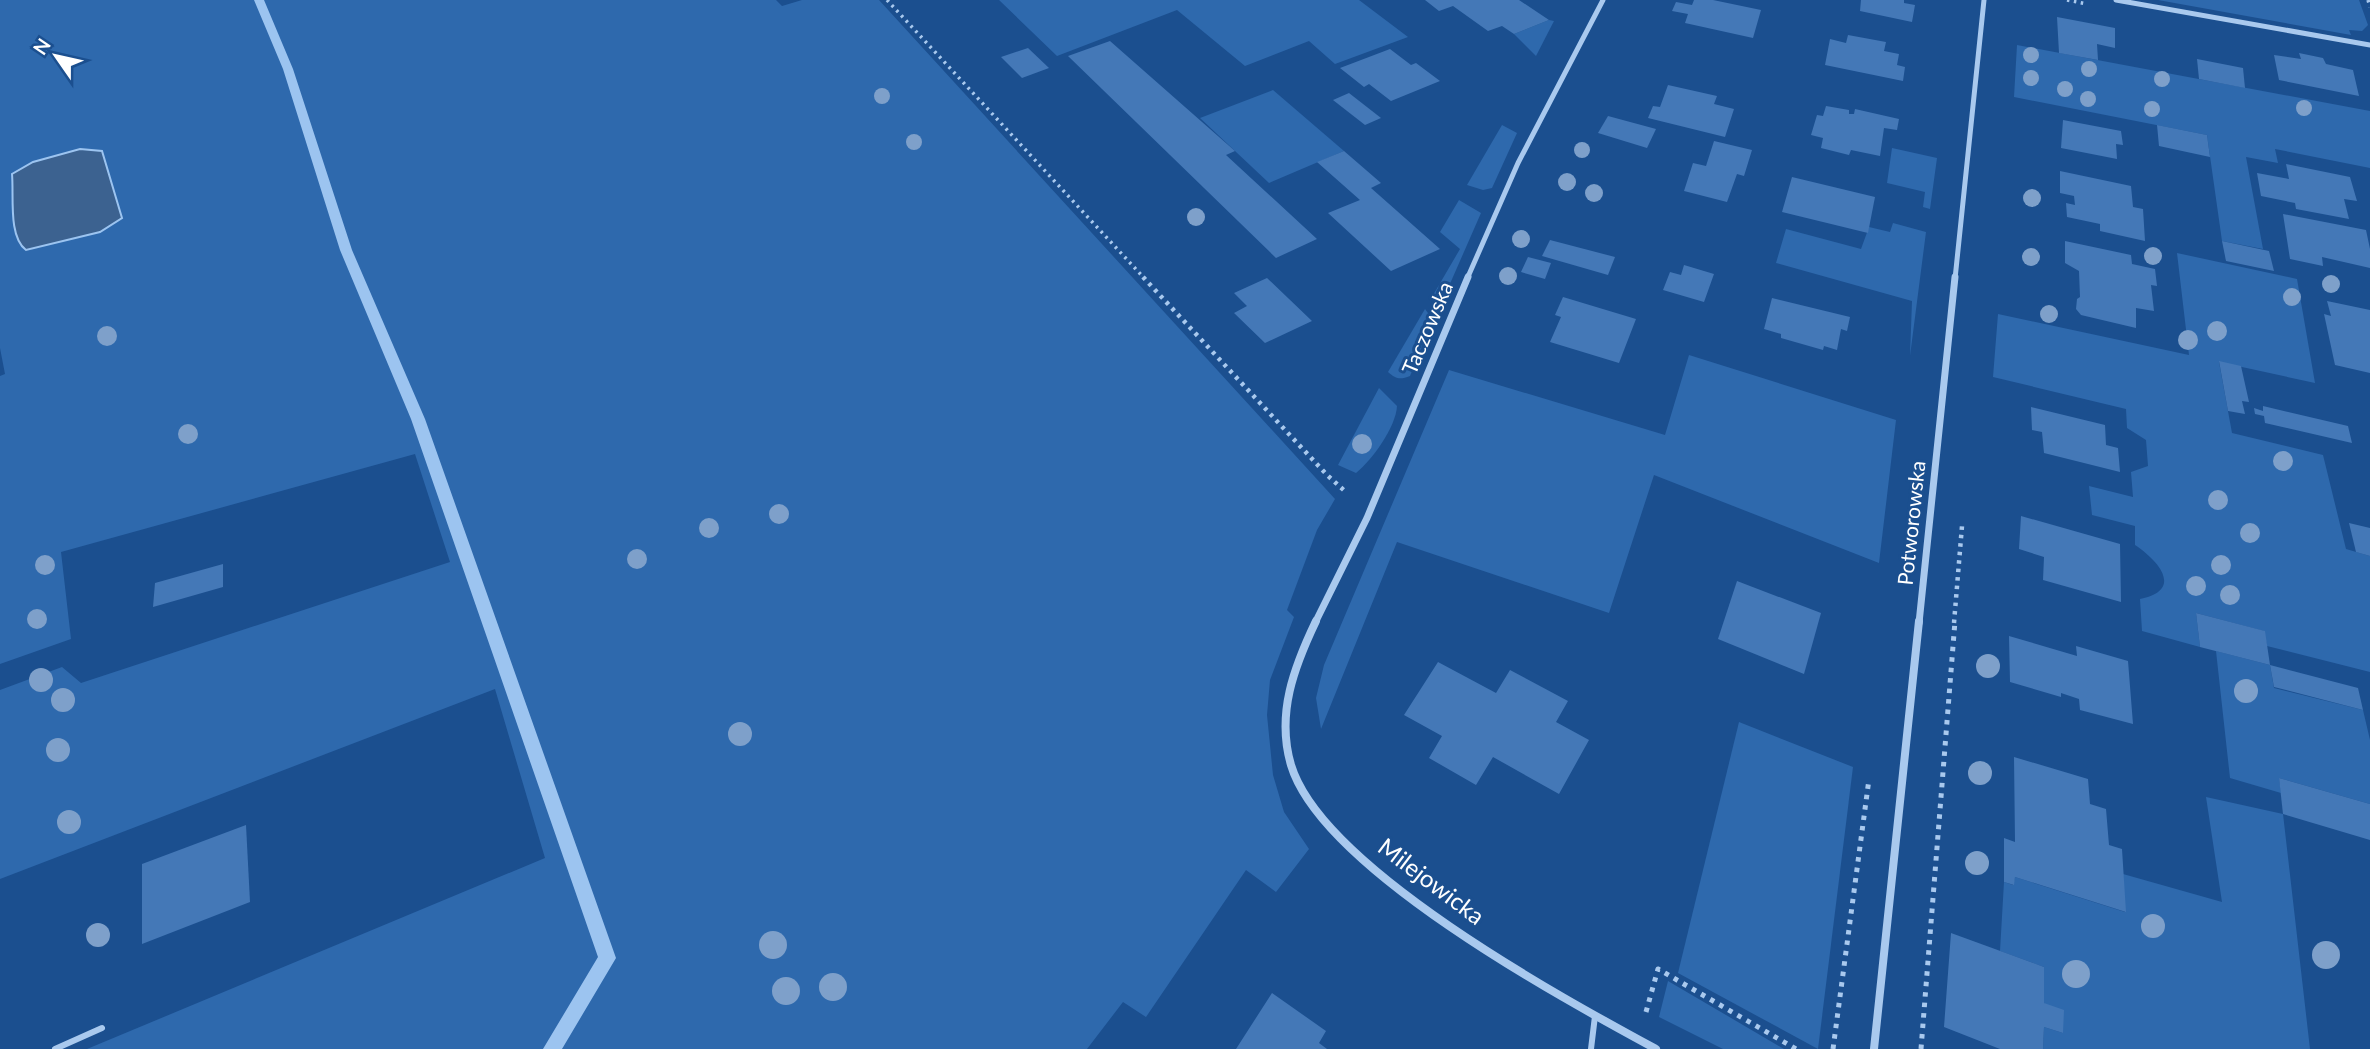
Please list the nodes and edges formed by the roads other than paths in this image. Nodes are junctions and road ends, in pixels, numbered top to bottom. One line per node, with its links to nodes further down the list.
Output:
1 (1603, 0): 5 (street, Taczowska)
2 (1984, 0): 11 (street, Potworowska)
3 (2116, 0): 4 (street)
4 (2370, 45)
5 (1295, 674): 6 (street, Milejowicka)
6 (1595, 1016): 9 (lane); 10 (street, Milejowicka)
7 (102, 1028): 8 (lane)
8 (55, 1049)
9 (1591, 1049)
10 (1656, 1049)
11 (1874, 1049)

